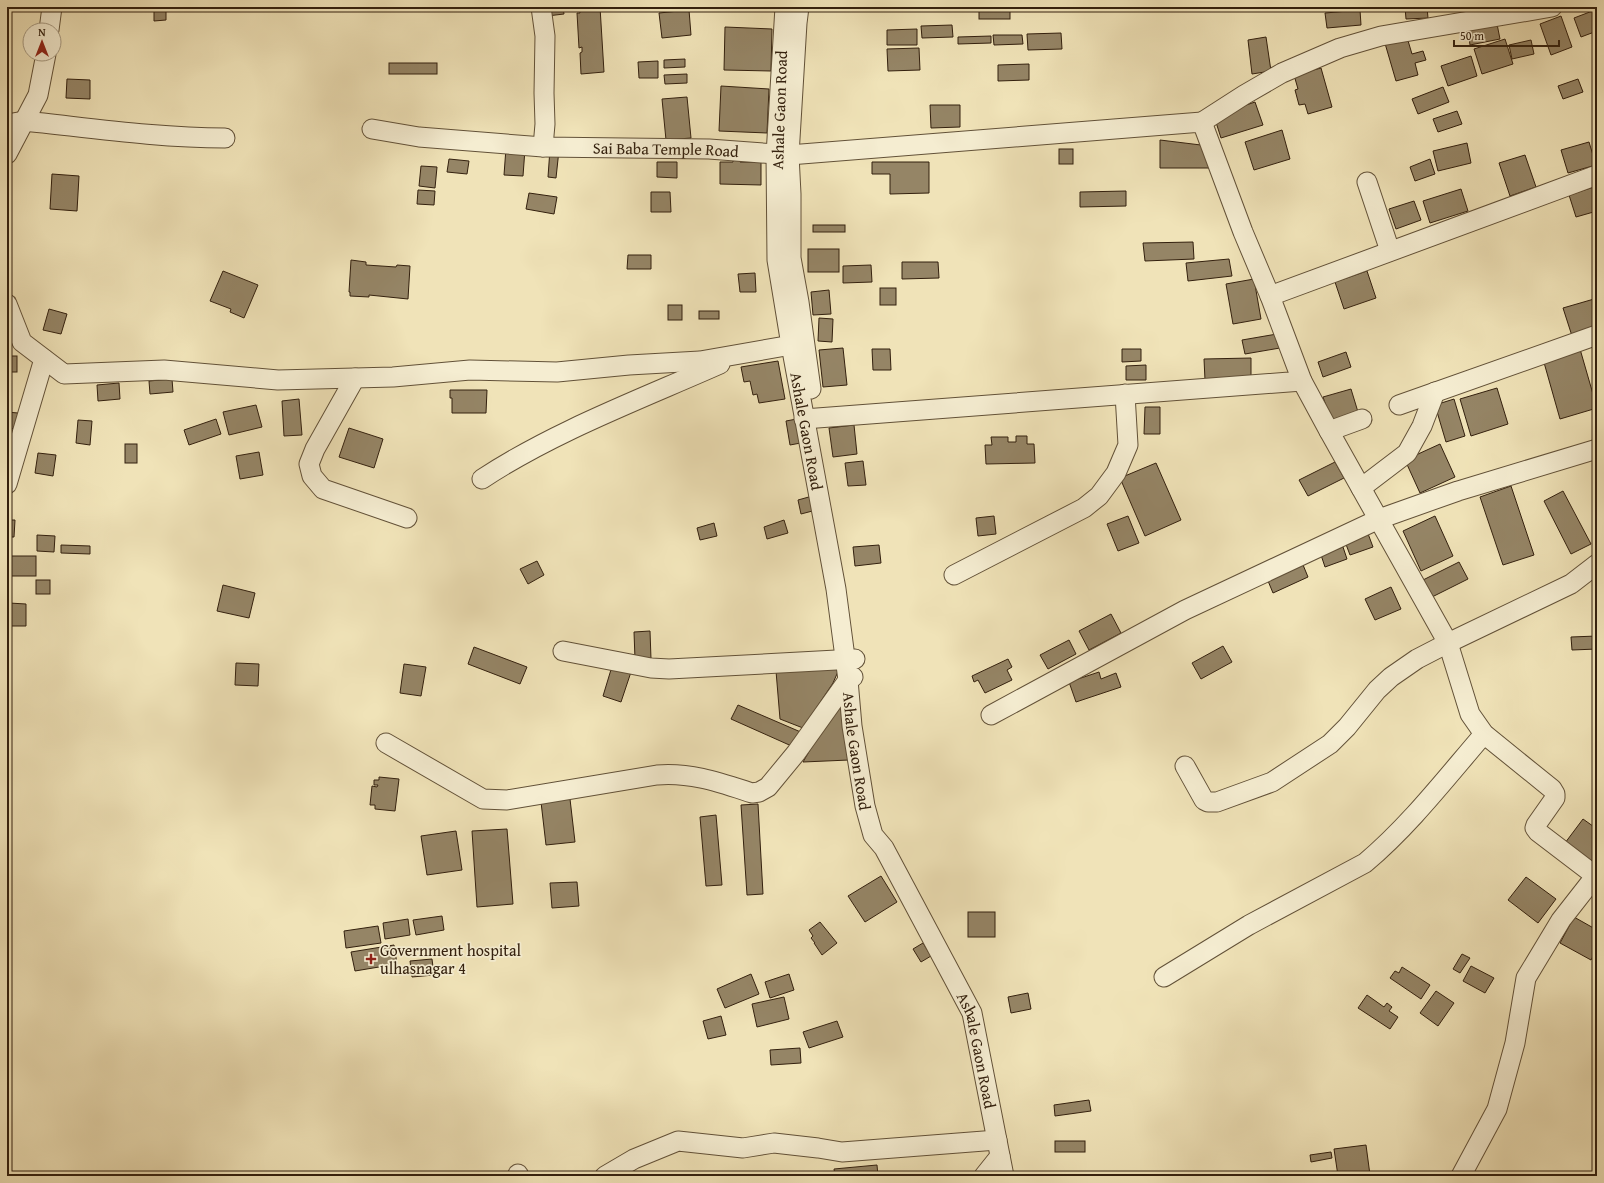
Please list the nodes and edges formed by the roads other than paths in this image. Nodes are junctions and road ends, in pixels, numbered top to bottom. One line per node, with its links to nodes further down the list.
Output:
1 (52, 7): 6 (street)
2 (541, 7): 12 (street)
3 (785, 7): 14 (street, Ashale Gaon Road)
4 (799, 7): 14 (street, Ashale Gaon Road)
5 (1552, 7): 8 (street)
6 (51, 22)
7 (44, 62): 9 (street)
8 (1202, 122): 14 (street, Sai Baba Temple Road); 18 (street)
9 (16, 123): 11 (street); 13 (street)
10 (372, 129): 12 (street, Sai Baba Temple Road)
11 (225, 138)
12 (543, 147): 14 (street, Sai Baba Temple Road)
13 (7, 154)
14 (783, 155): 21 (street, Ashale Gaon Road)
15 (1597, 175): 17 (street)
16 (1367, 182): 17 (street)
17 (1390, 251): 18 (street)
18 (1270, 296): 25 (street)
19 (7, 304): 23 (street)
20 (1597, 334): 26 (street)
21 (797, 344): 22 (street); 29 (street, Ashale Gaon Road)
22 (745, 353): 24 (street); 33 (street)
23 (44, 359): 24 (street); 34 (street)
24 (354, 378): 36 (street)
25 (1302, 381): 27 (street); 31 (street)
26 (1435, 392): 28 (street); 35 (street)
27 (1125, 394): 29 (street); 39 (street)
28 (1399, 406)
29 (810, 418): 42 (street, Ashale Gaon Road)
30 (1362, 418): 31 (street)
31 (1329, 431): 35 (street)
32 (1597, 449): 37 (street)
33 (482, 479)
34 (7, 484)
35 (1362, 488): 37 (street)
36 (407, 518)
37 (1379, 519): 40 (street); 43 (street)
38 (1597, 564): 40 (street)
39 (954, 575)
40 (1448, 643): 44 (street); 46 (street)
41 (563, 651): 42 (street)
42 (851, 669): 45 (street); 49 (street, Ashale Gaon Road)
43 (991, 716)
44 (1484, 734): 47 (street); 48 (street)
45 (386, 743)
46 (1185, 766)
47 (1596, 876): 53 (street)
48 (1164, 977)
49 (998, 1148): 50 (street); 51 (street); 52 (street, Ashale Gaon Road)
50 (605, 1176)
51 (984, 1176)
52 (1004, 1176)
53 (1461, 1176)

